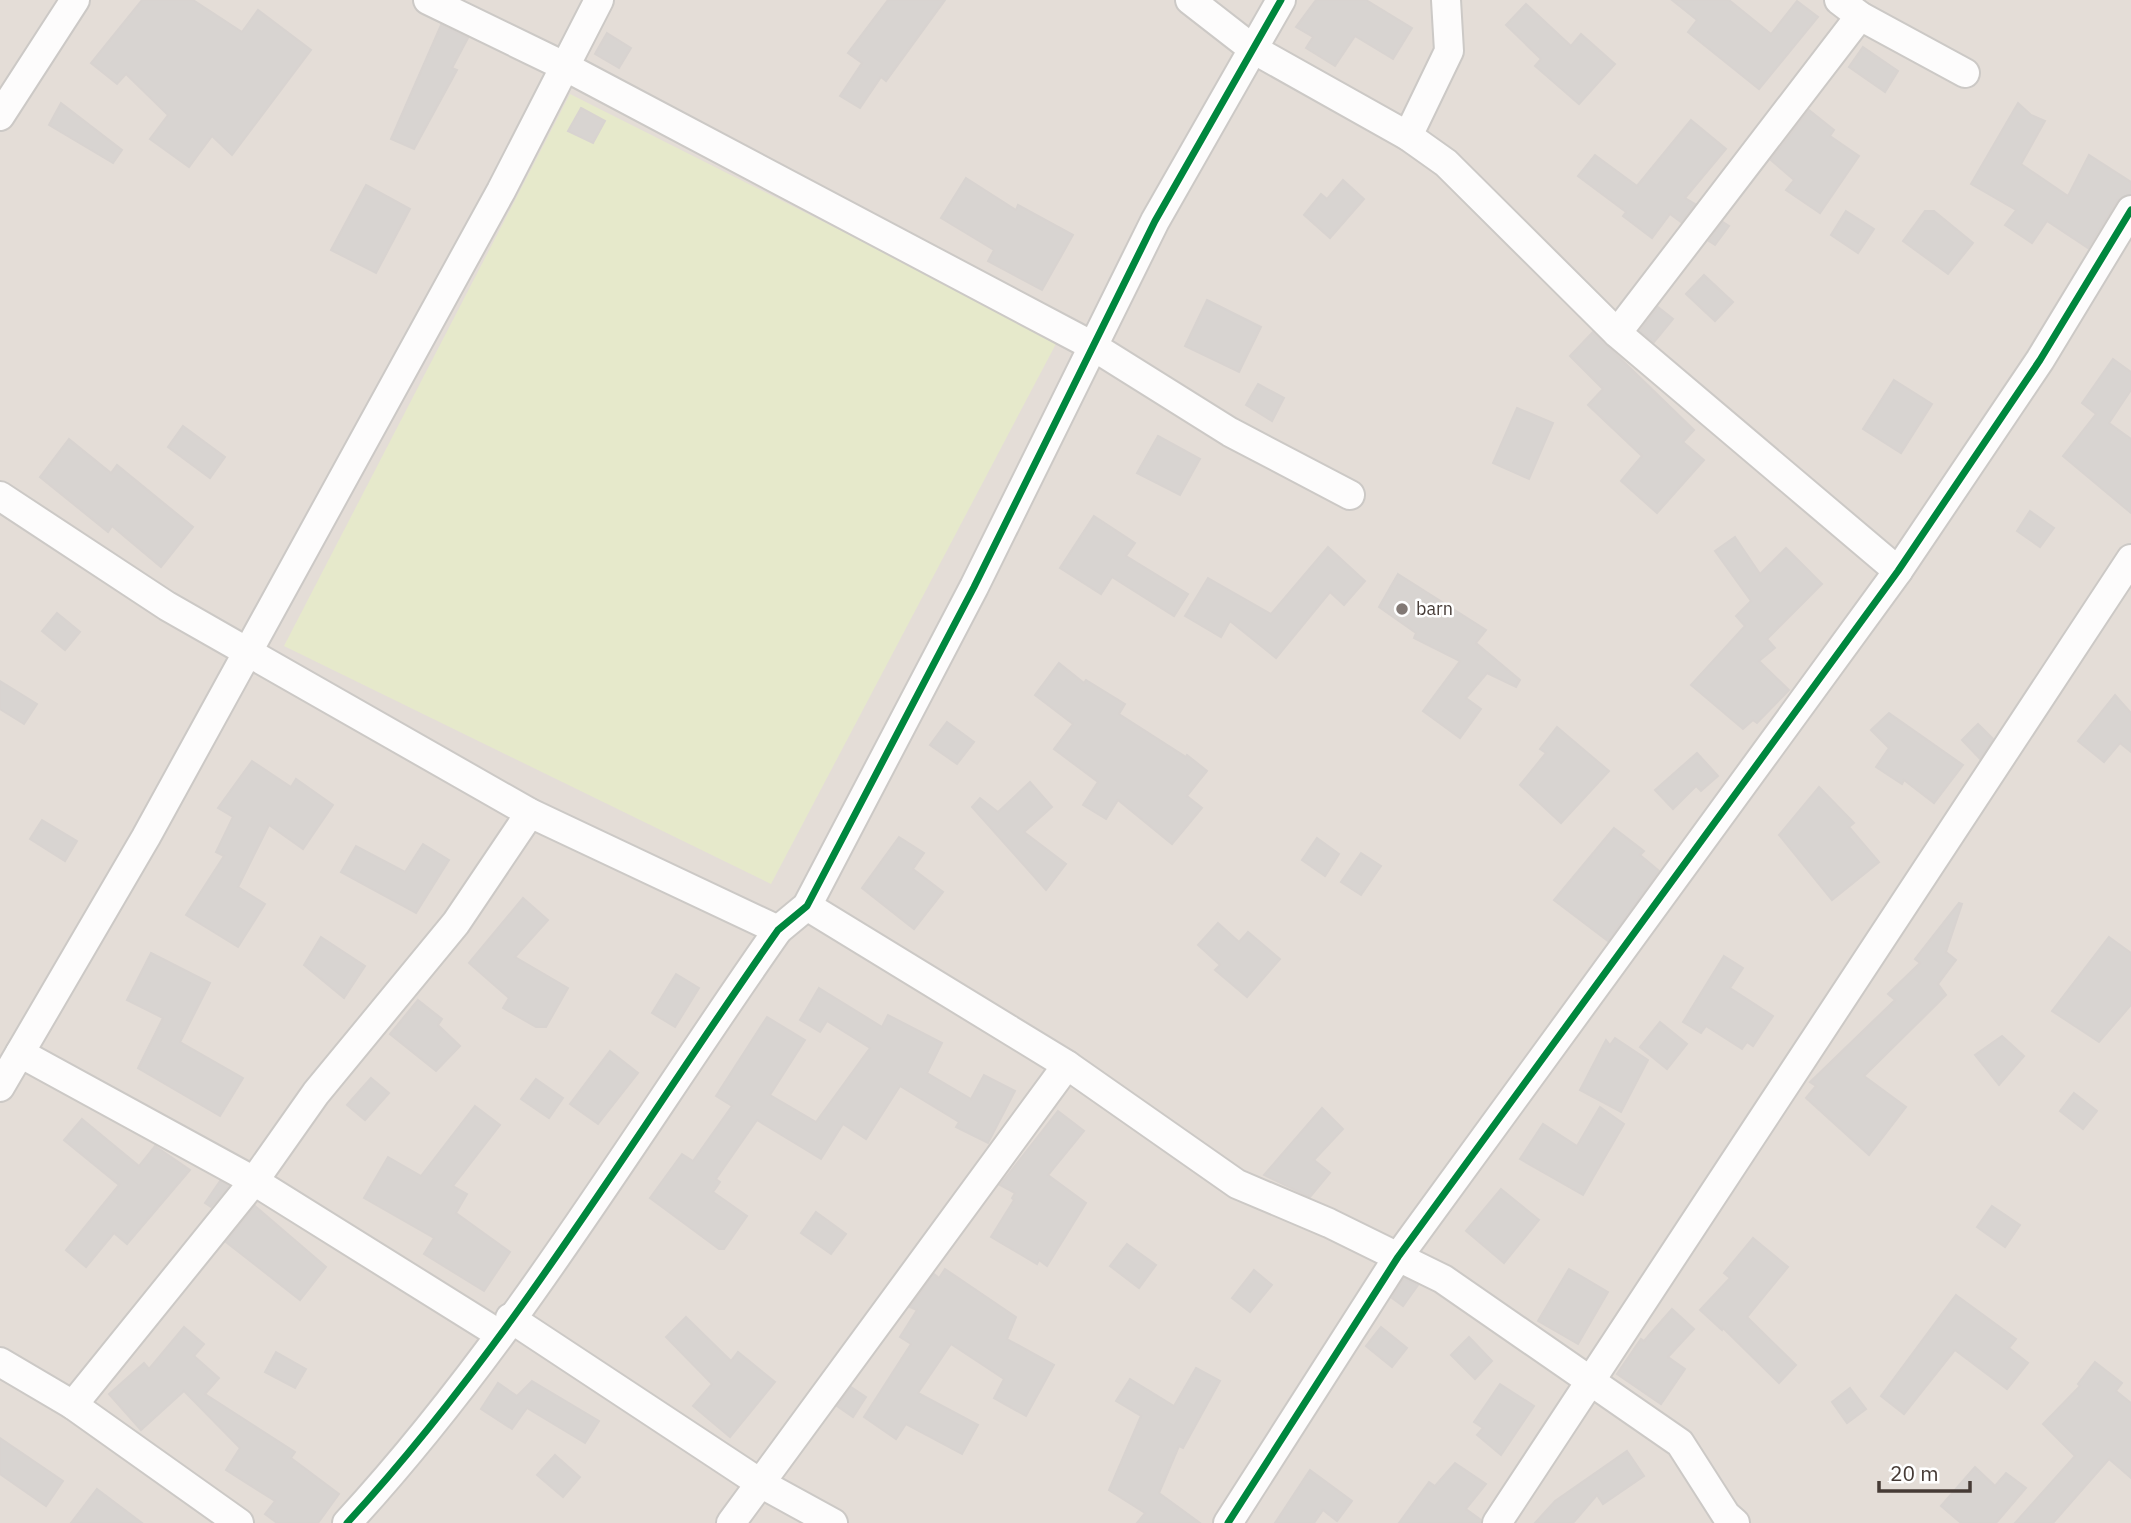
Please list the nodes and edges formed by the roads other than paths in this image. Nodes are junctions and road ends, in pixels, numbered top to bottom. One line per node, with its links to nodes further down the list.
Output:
1 (75, 0): 11 (street)
2 (428, 0): 9 (street)
3 (599, 0): 9 (street)
4 (1190, 0): 8 (street)
5 (1281, 0): 8 (street)
6 (1446, 0): 12 (street)
7 (1849, 8): 10 (street); 14 (street)
8 (1253, 49): 12 (street); 15 (street)
9 (566, 67): 15 (street); 20 (street)
10 (1965, 73)
11 (0, 116)
12 (1408, 136): 14 (street)
13 (2131, 210): 19 (street)
14 (1617, 333): 19 (street)
15 (1091, 345): 16 (street); 22 (street)
16 (1350, 495)
17 (0, 496): 20 (street)
18 (2131, 559): 31 (street)
19 (1899, 571): 28 (street)
20 (247, 652): 21 (street); 24 (street)
21 (530, 813): 23 (street); 27 (street)
22 (807, 906): 23 (street); 25 (street)
23 (778, 930): 29 (street)
24 (20, 1053): 26 (street); 27 (street)
25 (1067, 1065): 28 (street); 33 (street)
26 (0, 1087)
27 (254, 1181): 29 (street); 32 (street)
28 (1398, 1257): 31 (street); 38 (street)
29 (505, 1326): 33 (street); 35 (street)
30 (0, 1362): 32 (street)
31 (1591, 1379): 39 (street); 40 (street)
32 (73, 1405): 34 (street)
33 (760, 1483): 36 (street); 37 (street)
34 (239, 1523)
35 (347, 1523)
36 (730, 1523)
37 (833, 1523)
38 (1228, 1523)
39 (1497, 1523)
40 (1735, 1523)

